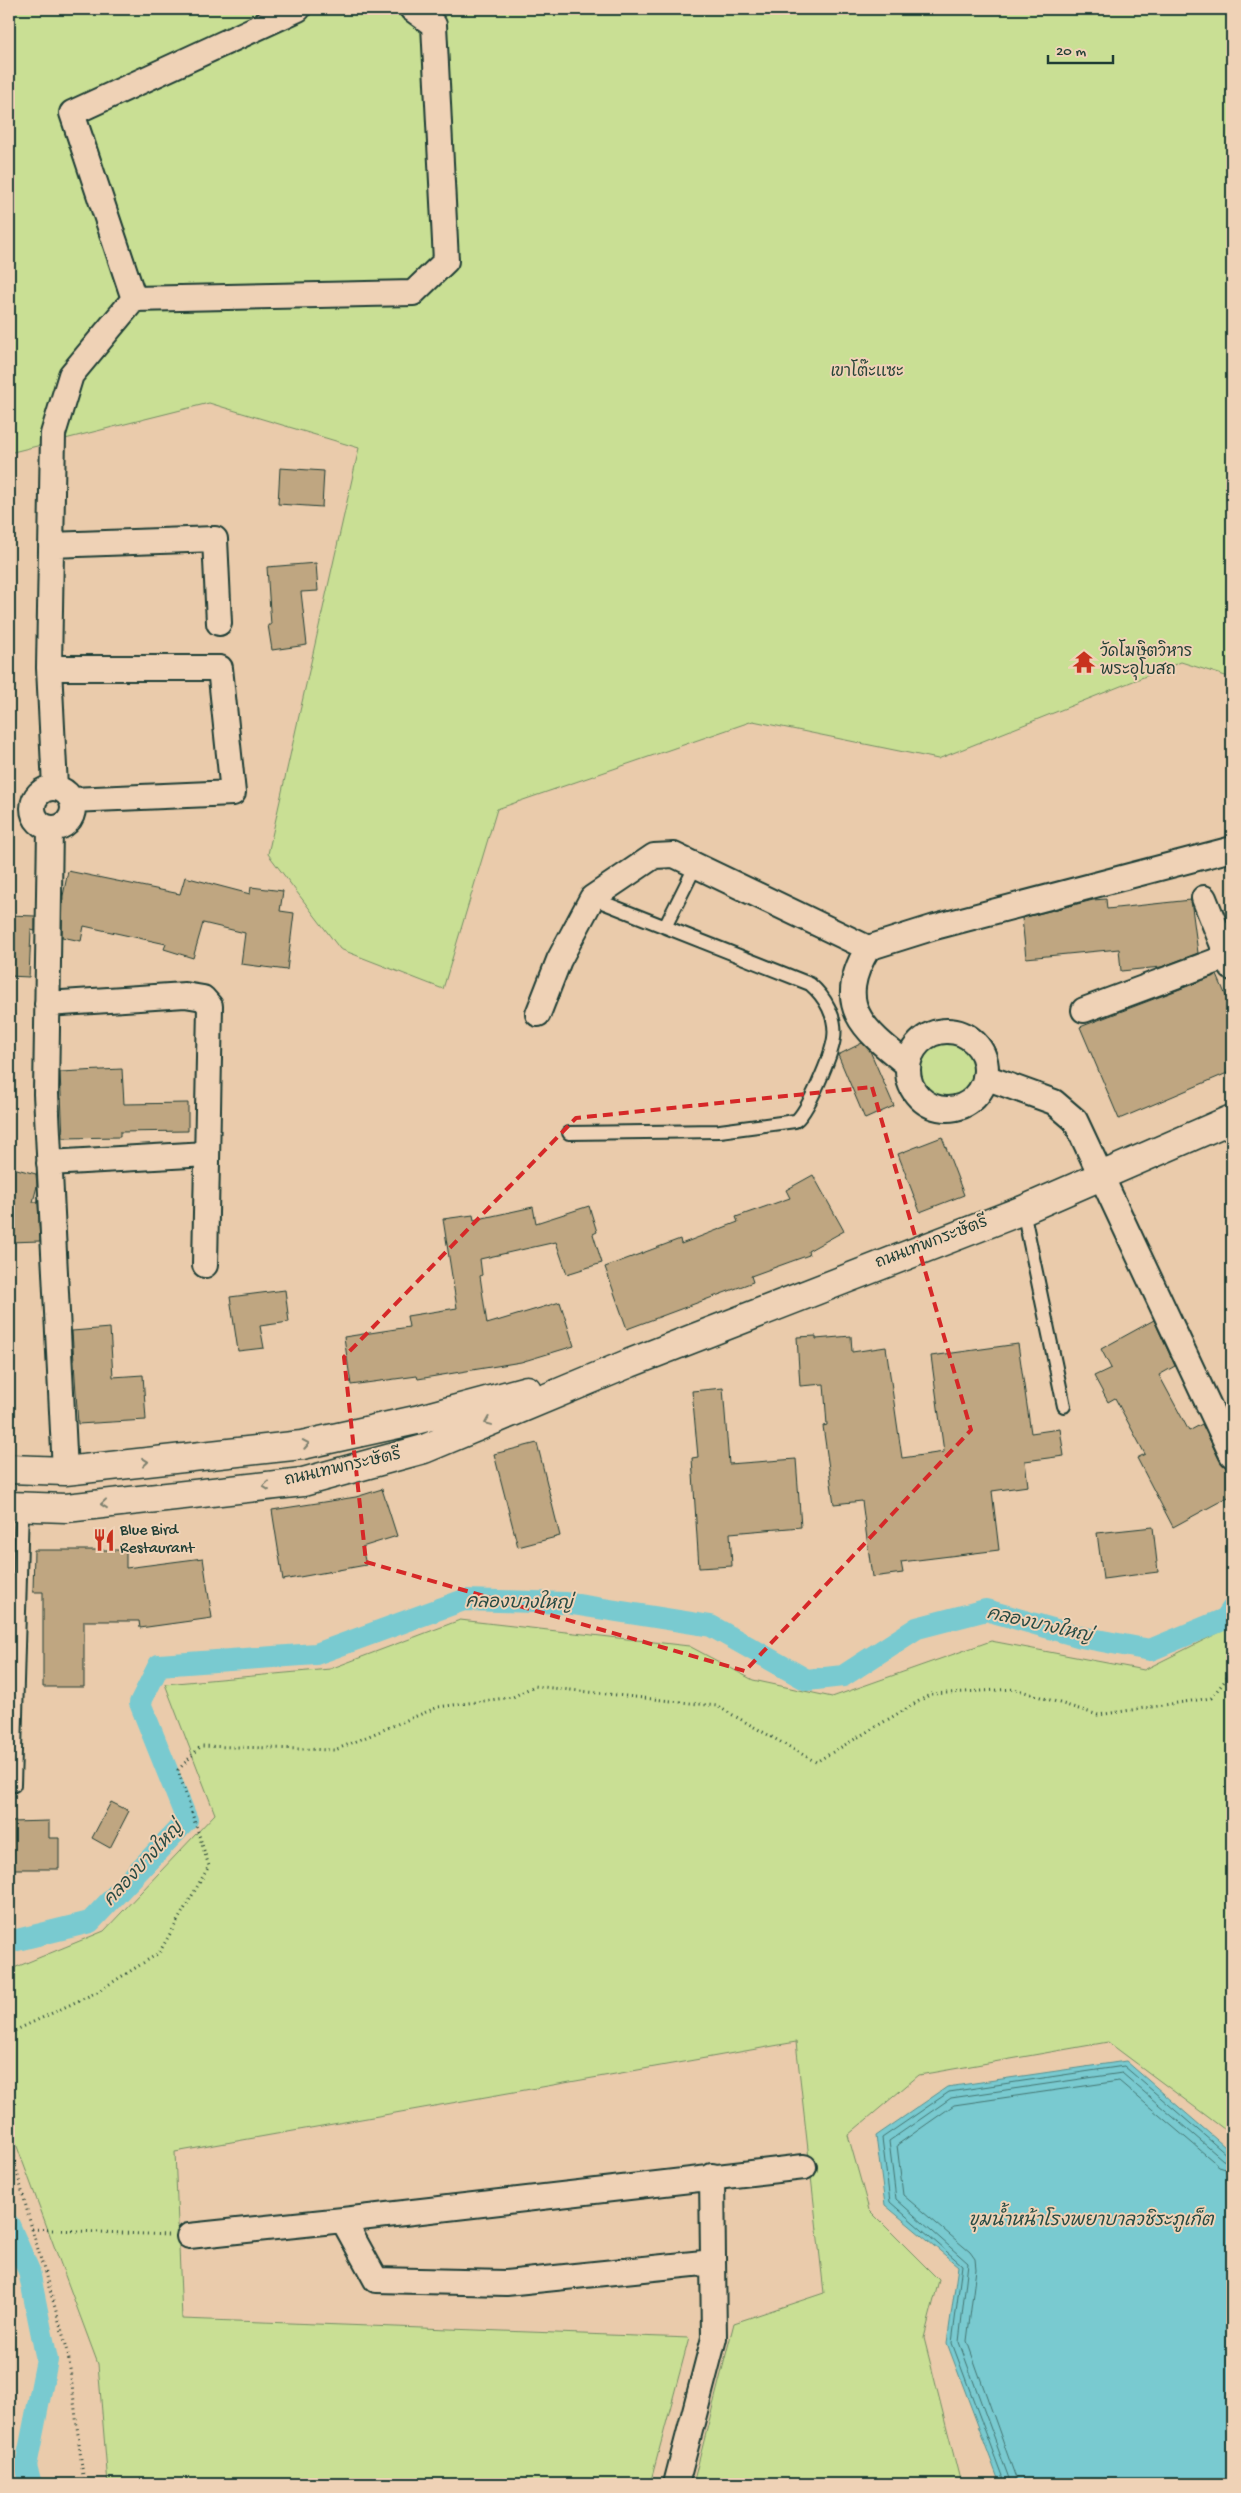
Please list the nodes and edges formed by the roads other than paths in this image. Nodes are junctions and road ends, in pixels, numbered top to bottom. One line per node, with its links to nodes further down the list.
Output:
1 (298, 9): 3 (street)
2 (412, 9): 3 (street)
3 (134, 299): 4 (street)
4 (51, 545): 5 (street); 6 (street)
5 (219, 622)
6 (50, 668): 7 (street); 7 (street)
7 (63, 794): 8 (street); 8 (street)
8 (50, 828): 16 (street)
9 (1232, 849): 14 (street)
10 (696, 865): 11 (street); 13 (lane); 14 (street)
11 (592, 898): 13 (lane); 18 (street)
12 (1204, 898): 15 (street)
13 (665, 927): 22 (lane)
14 (868, 948): 19 (street)
15 (1231, 960): 17 (street)
16 (47, 1004): 23 (street); 24 (street)
17 (1084, 1010)
18 (538, 1014)
19 (908, 1065): 20 (street); 20 (street)
20 (985, 1077): 25 (street)
21 (1232, 1119): 25 (main road, ถนนเทพกระษัตรี)
22 (569, 1133)
23 (207, 1154): 24 (street); 27 (street)
24 (49, 1163): 34 (street)
25 (1102, 1176): 26 (main road, ถนนเทพกระษัตรี); 32 (street)
26 (1023, 1210): 28 (main road, ถนนเทพกระษัตรี); 29 (lane)
27 (204, 1265)
28 (630, 1363): 30 (main road, ถนนเทพกระษัตรี); 31 (main road, ถนนเทพกระษัตรี, one-way to 31)
29 (1064, 1406)
30 (416, 1420): 31 (main road); 34 (main road, ถนนเทพกระษัตรี, one-way to 30)
31 (424, 1450): 35 (main road, ถนนเทพกระษัตรี, one-way to 35)
32 (1232, 1455)
33 (9, 1469): 34 (main road, ถนนเทพกระษัตรี)
34 (65, 1471)
35 (15, 1507): 36 (lane)
36 (14, 1785)
37 (804, 2167): 38 (street)
38 (712, 2176): 39 (street); 41 (street)
39 (342, 2220): 40 (street); 41 (street)
40 (189, 2236)
41 (713, 2262): 42 (street)
42 (676, 2484)

